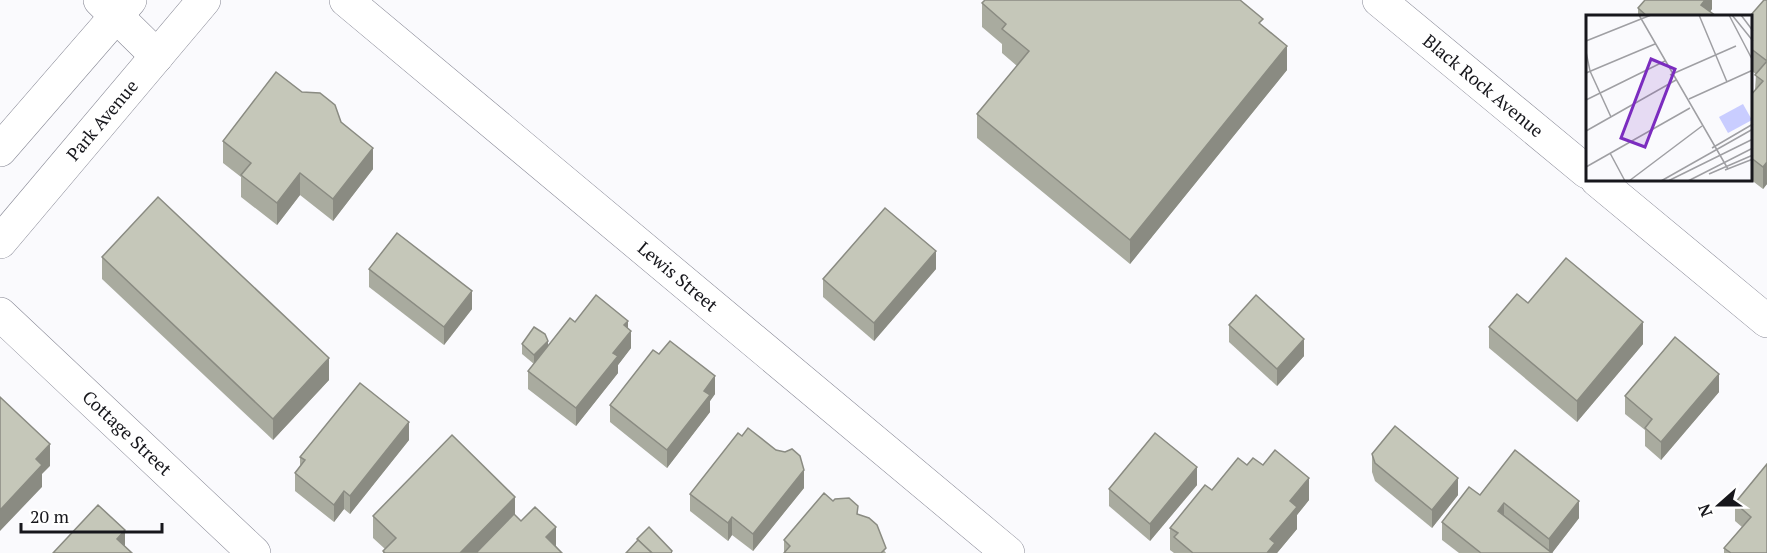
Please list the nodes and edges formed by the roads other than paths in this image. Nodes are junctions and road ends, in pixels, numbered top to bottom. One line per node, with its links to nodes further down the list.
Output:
1 (204, 0): 5 (street, Park Avenue)
2 (346, 0): 13 (street, Lewis Street)
3 (1379, 0): 7 (street, Black Rock Avenue)
4 (116, 6): 5 (street); 6 (street)
5 (157, 56): 9 (street, Park Avenue)
6 (0, 150)
7 (1586, 171)
8 (1599, 182): 11 (street)
9 (0, 242)
10 (0, 314): 12 (street, Cottage Street)
11 (1767, 321)
12 (254, 553)
13 (1008, 553)

